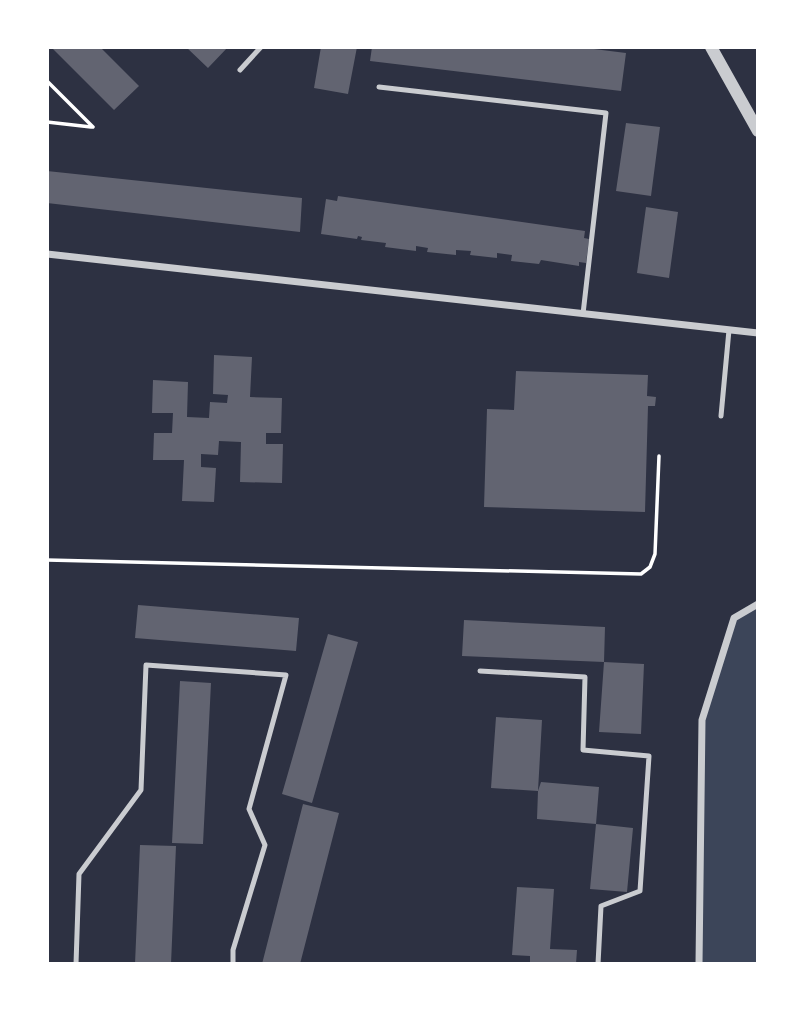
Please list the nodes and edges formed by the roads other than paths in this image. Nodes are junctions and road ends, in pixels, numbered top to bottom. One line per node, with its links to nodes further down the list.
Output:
1 (261, 47): 3 (lane)
2 (711, 47): 5 (street)
3 (240, 70)
4 (379, 87): 7 (lane)
5 (758, 131)
6 (47, 254): 7 (street)
7 (583, 314): 8 (street)
8 (729, 330): 9 (street); 10 (lane)
9 (758, 333)
10 (721, 416)
11 (758, 604): 16 (street)
12 (480, 671): 15 (lane)
13 (76, 964): 14 (lane)
14 (233, 964)
15 (598, 964)
16 (699, 964)

